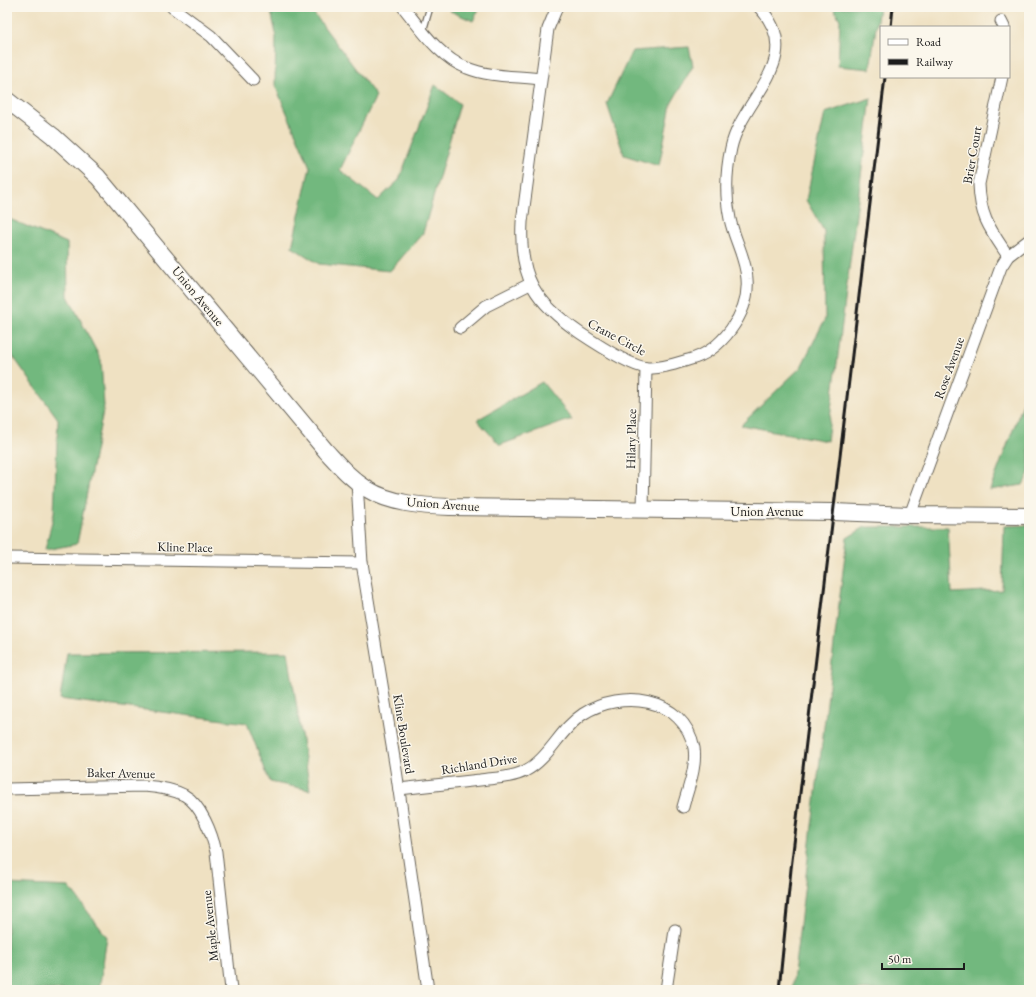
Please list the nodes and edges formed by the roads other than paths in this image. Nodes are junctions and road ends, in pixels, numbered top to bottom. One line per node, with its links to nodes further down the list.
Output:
1 (172, 7): 9 (street)
2 (403, 7): 6 (street)
3 (430, 7): 6 (lane)
4 (557, 7): 8 (street, Crane Circle)
5 (759, 7): 15 (street, Crane Circle)
6 (423, 31): 8 (street)
7 (1002, 78): 12 (street, Brier Court)
8 (540, 79): 13 (street, Crane Circle)
9 (253, 80)
10 (7, 100): 16 (main road, Union Avenue)
11 (1029, 240): 12 (street, Rose Avenue)
12 (1008, 256): 18 (street, Rose Avenue)
13 (530, 284): 14 (street); 15 (street, Crane Circle)
14 (460, 328)
15 (646, 368): 17 (street, Hilary Place)
16 (357, 482): 17 (main road, Union Avenue); 21 (street, Kline Boulevard)
17 (643, 510): 18 (main road, Union Avenue)
18 (910, 515): 19 (main road, Union Avenue)
19 (1029, 516)
20 (7, 558): 21 (street, Kline Place)
21 (362, 563): 23 (street, Kline Boulevard)
22 (7, 789): 25 (street, Baker Avenue)
23 (399, 789): 24 (street, Richland Drive); 28 (street, Kline Boulevard)
24 (683, 807)
25 (216, 858): 27 (street, Maple Avenue)
26 (674, 930): 29 (street)
27 (231, 990)
28 (428, 990)
29 (666, 990)

